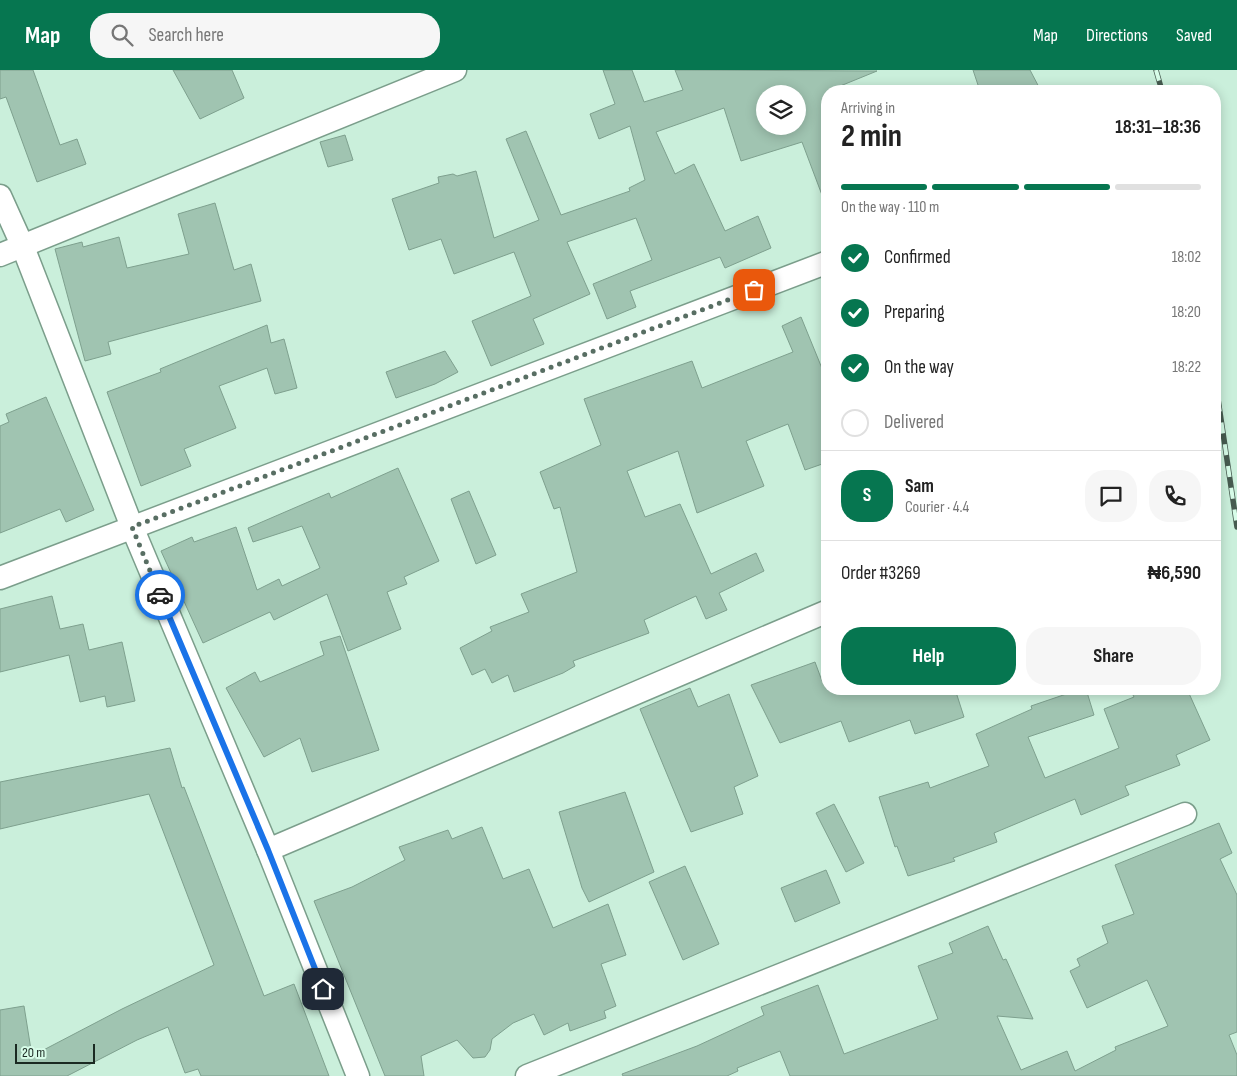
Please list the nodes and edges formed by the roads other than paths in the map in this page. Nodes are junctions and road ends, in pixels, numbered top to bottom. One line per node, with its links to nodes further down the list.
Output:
1 (455, 70): 3 (street)
2 (0, 196): 3 (street)
3 (23, 247): 4 (street); 6 (street)
4 (0, 255)
5 (821, 265): 6 (street)
6 (132, 527): 7 (street); 10 (street)
7 (0, 578)
8 (821, 614): 10 (street)
9 (1185, 814): 12 (street)
10 (268, 850): 11 (street)
11 (358, 1076)
12 (527, 1076)

